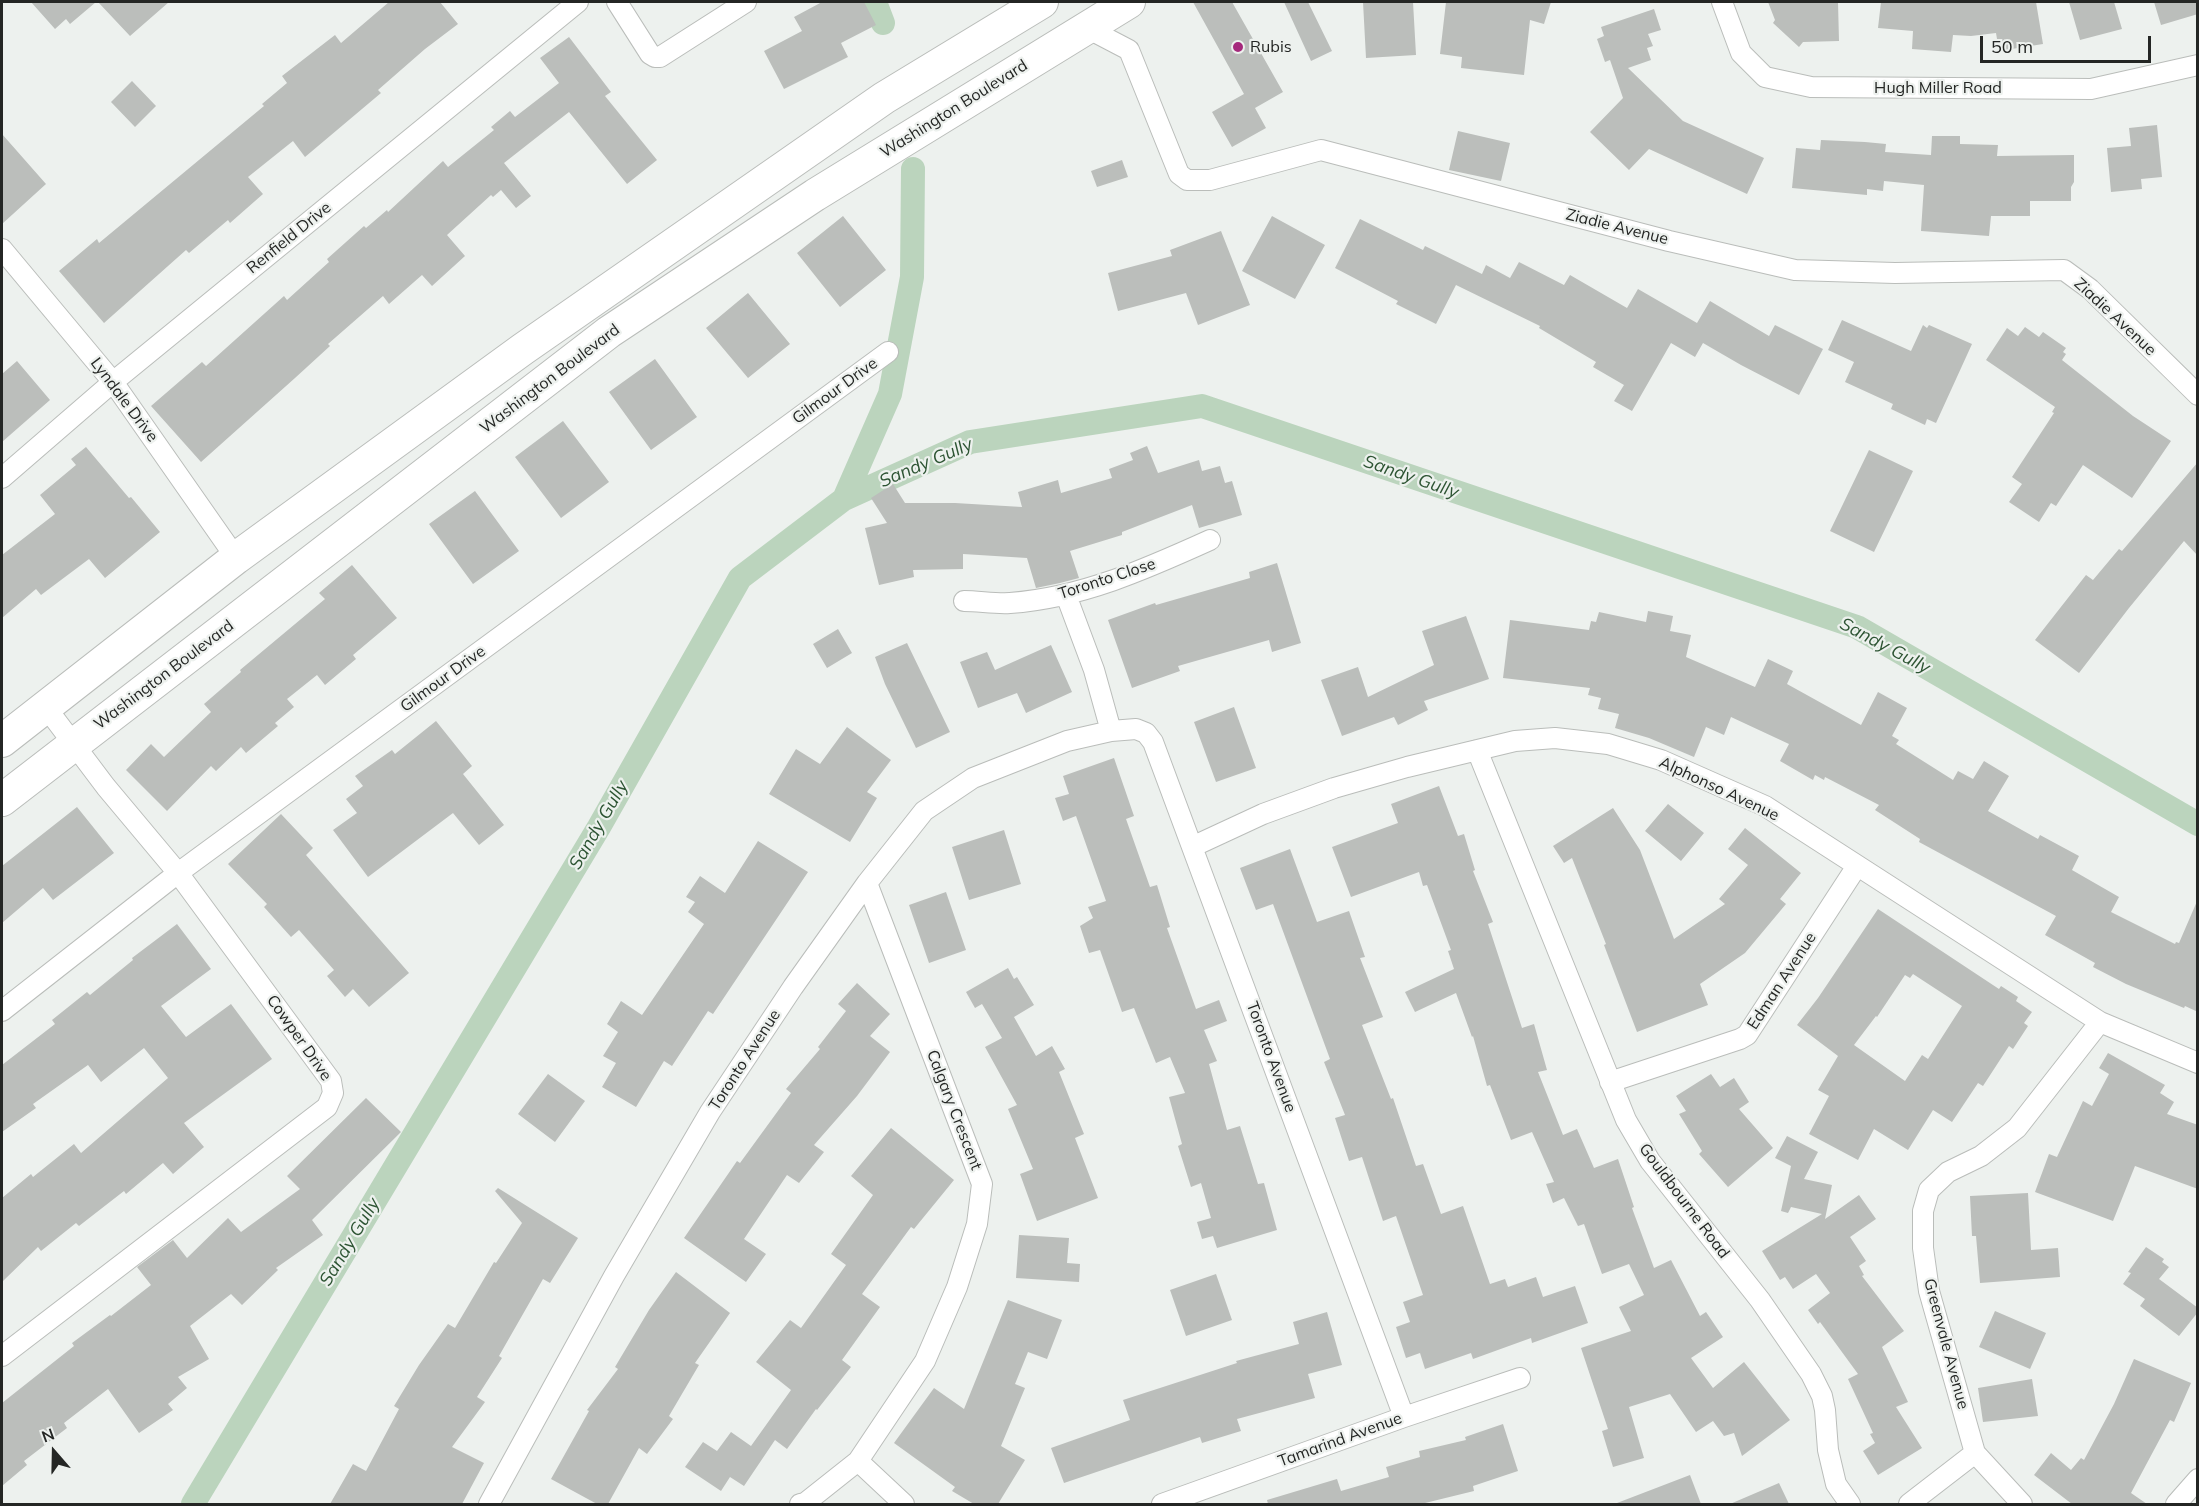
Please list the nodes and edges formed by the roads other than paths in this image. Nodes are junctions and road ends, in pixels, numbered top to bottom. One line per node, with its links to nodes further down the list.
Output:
1 (578, 2): 11 (street, Renfield Drive)
2 (617, 2): 3 (street)
3 (746, 2)
4 (1042, 2): 15 (highway)
5 (1129, 2): 7 (highway, Washington Boulevard)
6 (1722, 2): 8 (street, Hugh Miller Road)
7 (1085, 27): 12 (street, Ziadie Avenue); 21 (highway, Washington Boulevard)
8 (2198, 65)
9 (2, 249): 11 (street, Lyndale Drive)
10 (888, 352): 26 (street, Gilmour Drive)
11 (113, 382): 13 (street, Renfield Drive); 15 (street, Lyndale Drive)
12 (2198, 395)
13 (2, 478)
14 (1210, 540): 16 (street, Toronto Close)
15 (236, 558): 18 (highway)
16 (1065, 595): 17 (street, Toronto Close); 19 (street)
17 (964, 601)
18 (45, 706): 20 (highway); 21 (street, Cowper Drive)
19 (1111, 731): 24 (street, Toronto Avenue); 27 (street, Toronto Avenue)
20 (2, 741)
21 (73, 744): 23 (highway, Washington Boulevard); 26 (street, Cowper Drive)
22 (1477, 750): 24 (street, Alphonso Avenue); 25 (street, Alphonso Avenue); 31 (street, Gouldbourne Road)
23 (2, 800)
24 (1194, 846): 34 (street, Toronto Avenue)
25 (1857, 866): 29 (street, Alphonso Avenue); 31 (street, Edman Avenue)
26 (178, 873): 28 (street, Gilmour Drive); 32 (street, Cowper Drive)
27 (867, 883): 36 (street, Calgary Crescent); 38 (street, Toronto Avenue)
28 (2, 1011)
29 (2100, 1022): 30 (street, Alphonso Avenue); 35 (street, Greenvale Avenue)
30 (2198, 1063)
31 (1610, 1082): 42 (street, Gouldbourne Road)
32 (2, 1356)
33 (1520, 1378): 34 (street, Tamarind Avenue)
34 (1404, 1417): 41 (street, Tamarind Avenue)
35 (1975, 1453): 43 (street); 44 (street, Greenvale Avenue)
36 (858, 1461): 39 (street, Calgary Crescent); 40 (street)
37 (2198, 1479): 45 (street)
38 (489, 1504)
39 (800, 1504)
40 (904, 1504)
41 (1162, 1504)
42 (1850, 1504)
43 (1911, 1504)
44 (2022, 1504)
45 (2176, 1504)

